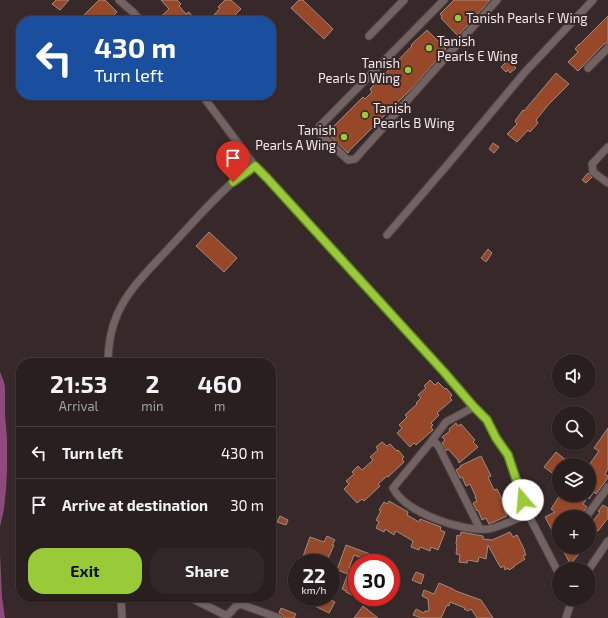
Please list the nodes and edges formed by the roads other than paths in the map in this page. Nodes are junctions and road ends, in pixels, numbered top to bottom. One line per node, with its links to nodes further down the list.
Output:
1 (119, 0): 6 (street)
2 (404, 0): 7 (street)
3 (444, 0): 4 (street)
4 (497, 0)
5 (593, 0): 14 (street)
6 (137, 16)
7 (369, 36)
8 (608, 48): 9 (street)
9 (588, 68)
10 (206, 100): 12 (street)
11 (608, 147): 13 (street)
12 (255, 166): 15 (street); 16 (street)
13 (608, 183)
14 (387, 235)
15 (108, 358)
16 (474, 407): 17 (street); 20 (street)
17 (430, 444): 21 (street); 21 (street)
18 (608, 487): 19 (street)
19 (591, 510)
20 (528, 514): 21 (street); 23 (street)
21 (480, 529)
22 (608, 541): 24 (street)
23 (553, 562)
24 (594, 562)
25 (121, 602): 28 (street)
26 (199, 602): 29 (street)
27 (570, 606): 30 (street)
28 (122, 618)
29 (278, 618)
30 (566, 618)

